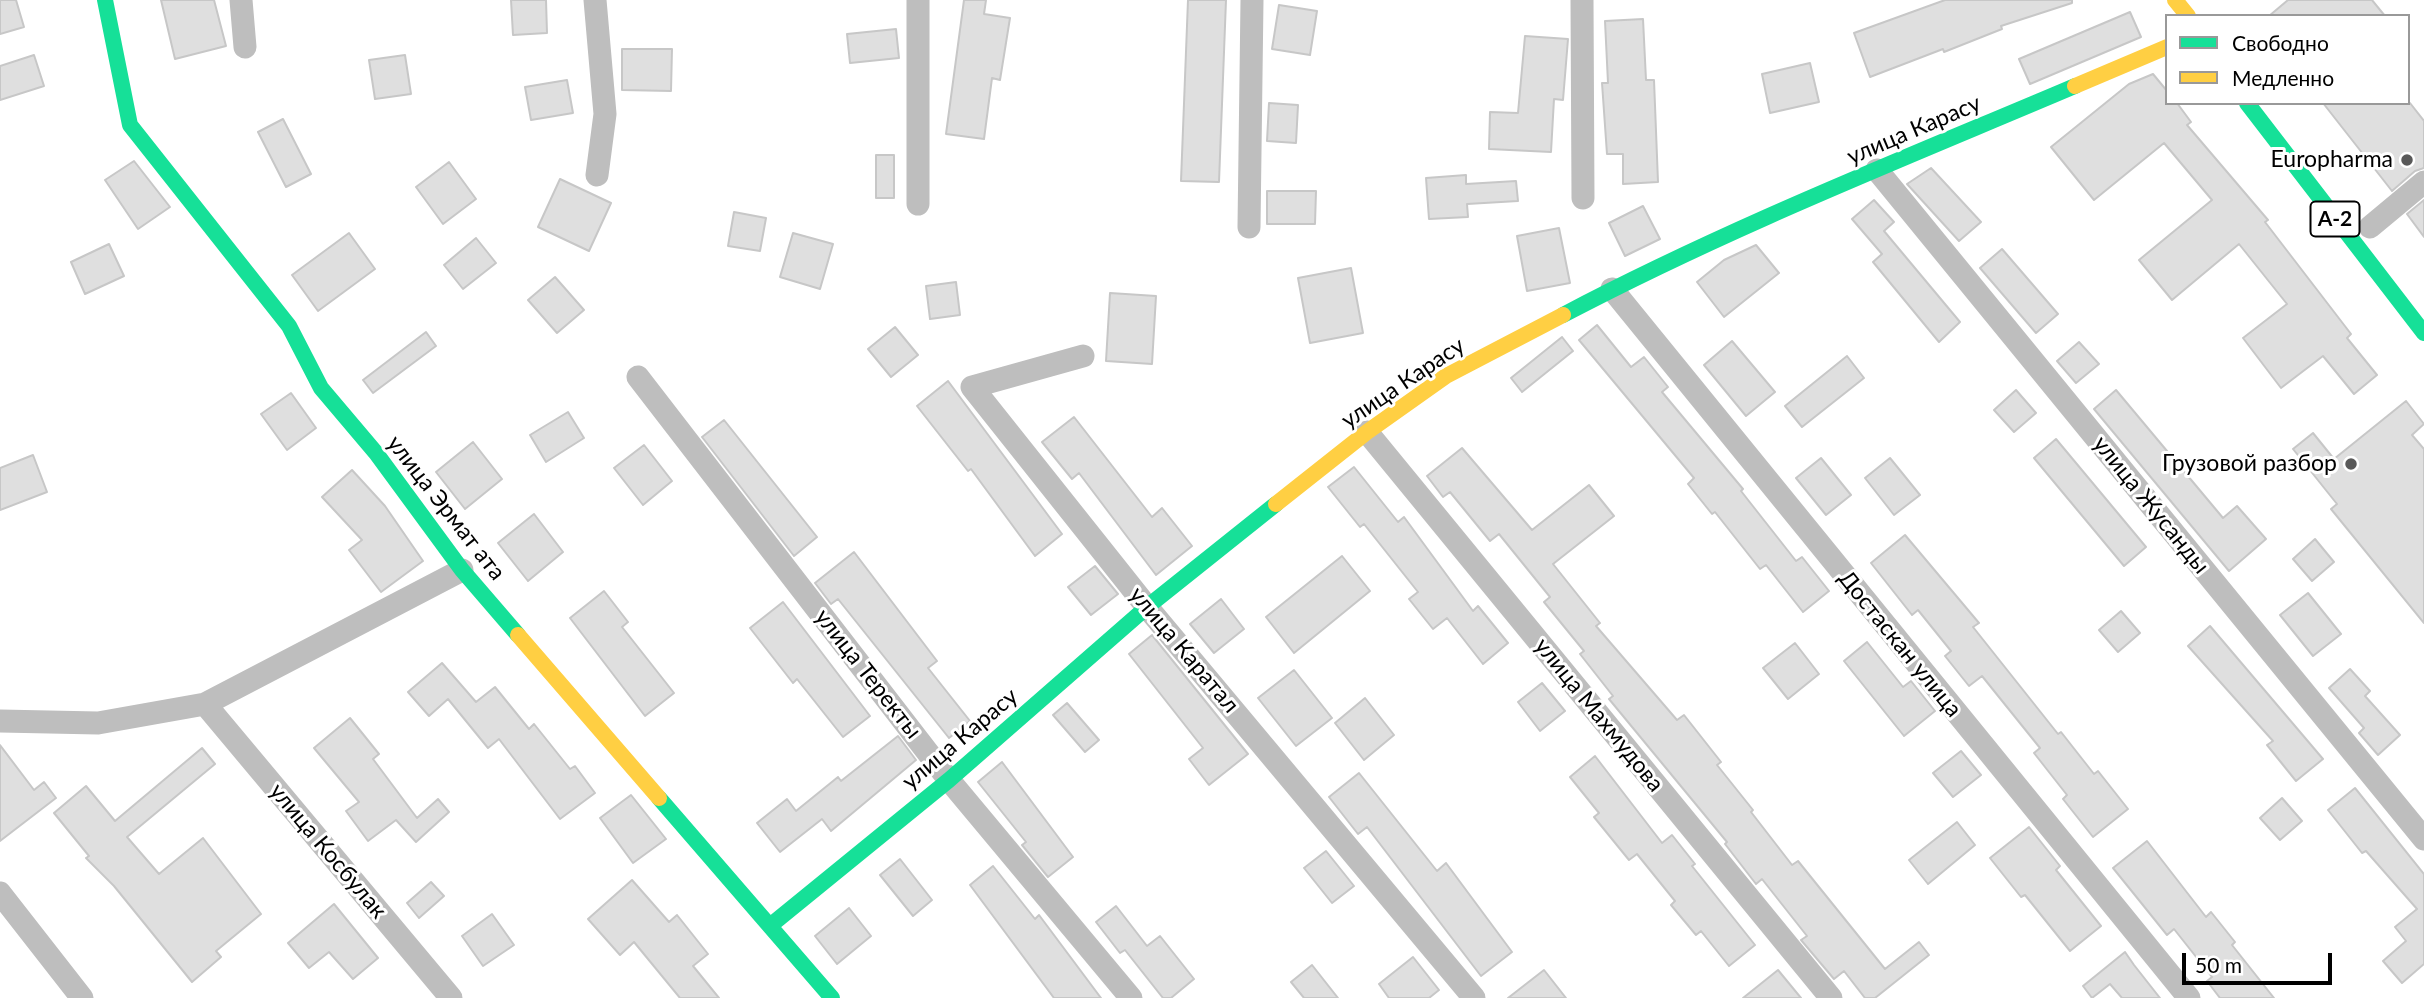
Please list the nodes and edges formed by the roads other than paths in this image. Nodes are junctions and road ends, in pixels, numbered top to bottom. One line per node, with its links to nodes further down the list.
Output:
1 (105, 0): 26 (main road, улица Эрмат ата)
2 (241, 0): 9 (street)
3 (595, 0): 15 (street)
4 (918, 0): 18 (street)
5 (1252, 0): 19 (street)
6 (1582, 0): 17 (street)
7 (2175, 0): 8 (main road)
8 (2186, 14)
9 (245, 47)
10 (2165, 48): 14 (main road, улица Карасу)
11 (2248, 105): 13 (main road, A-2)
12 (2297, 131): 13 (main road)
13 (2279, 146): 22 (main road, A-2)
14 (1877, 170): 21 (main road, улица Карасу); 31 (street, улица Жусанды)
15 (597, 175)
16 (2424, 182): 20 (street)
17 (1583, 198)
18 (918, 204)
19 (1248, 227)
20 (2370, 227)
21 (1612, 289): 25 (main road, улица Карасу); 40 (street, Достаскан улица)
22 (2424, 333)
23 (1083, 356): 27 (street, улица Каратал)
24 (638, 377): 30 (street, улица Теректы)
25 (1367, 432): 27 (main road, улица Карасу); 39 (street, улица Махмудова)
26 (462, 570): 28 (street); 33 (main road, улица Эрмат ата)
27 (1147, 607): 30 (main road, улица Карасу); 38 (street, улица Каратал)
28 (205, 704): 29 (street); 35 (street, улица Косбулак)
29 (0, 721)
30 (949, 780): 33 (main road, улица Карасу); 37 (street, улица Теректы)
31 (2424, 839)
32 (0, 893): 34 (street)
33 (771, 925): 36 (main road, улица Эрмат ата)
34 (82, 998)
35 (451, 998)
36 (832, 998)
37 (1131, 998)
38 (1474, 998)
39 (1831, 998)
40 (2189, 998)

